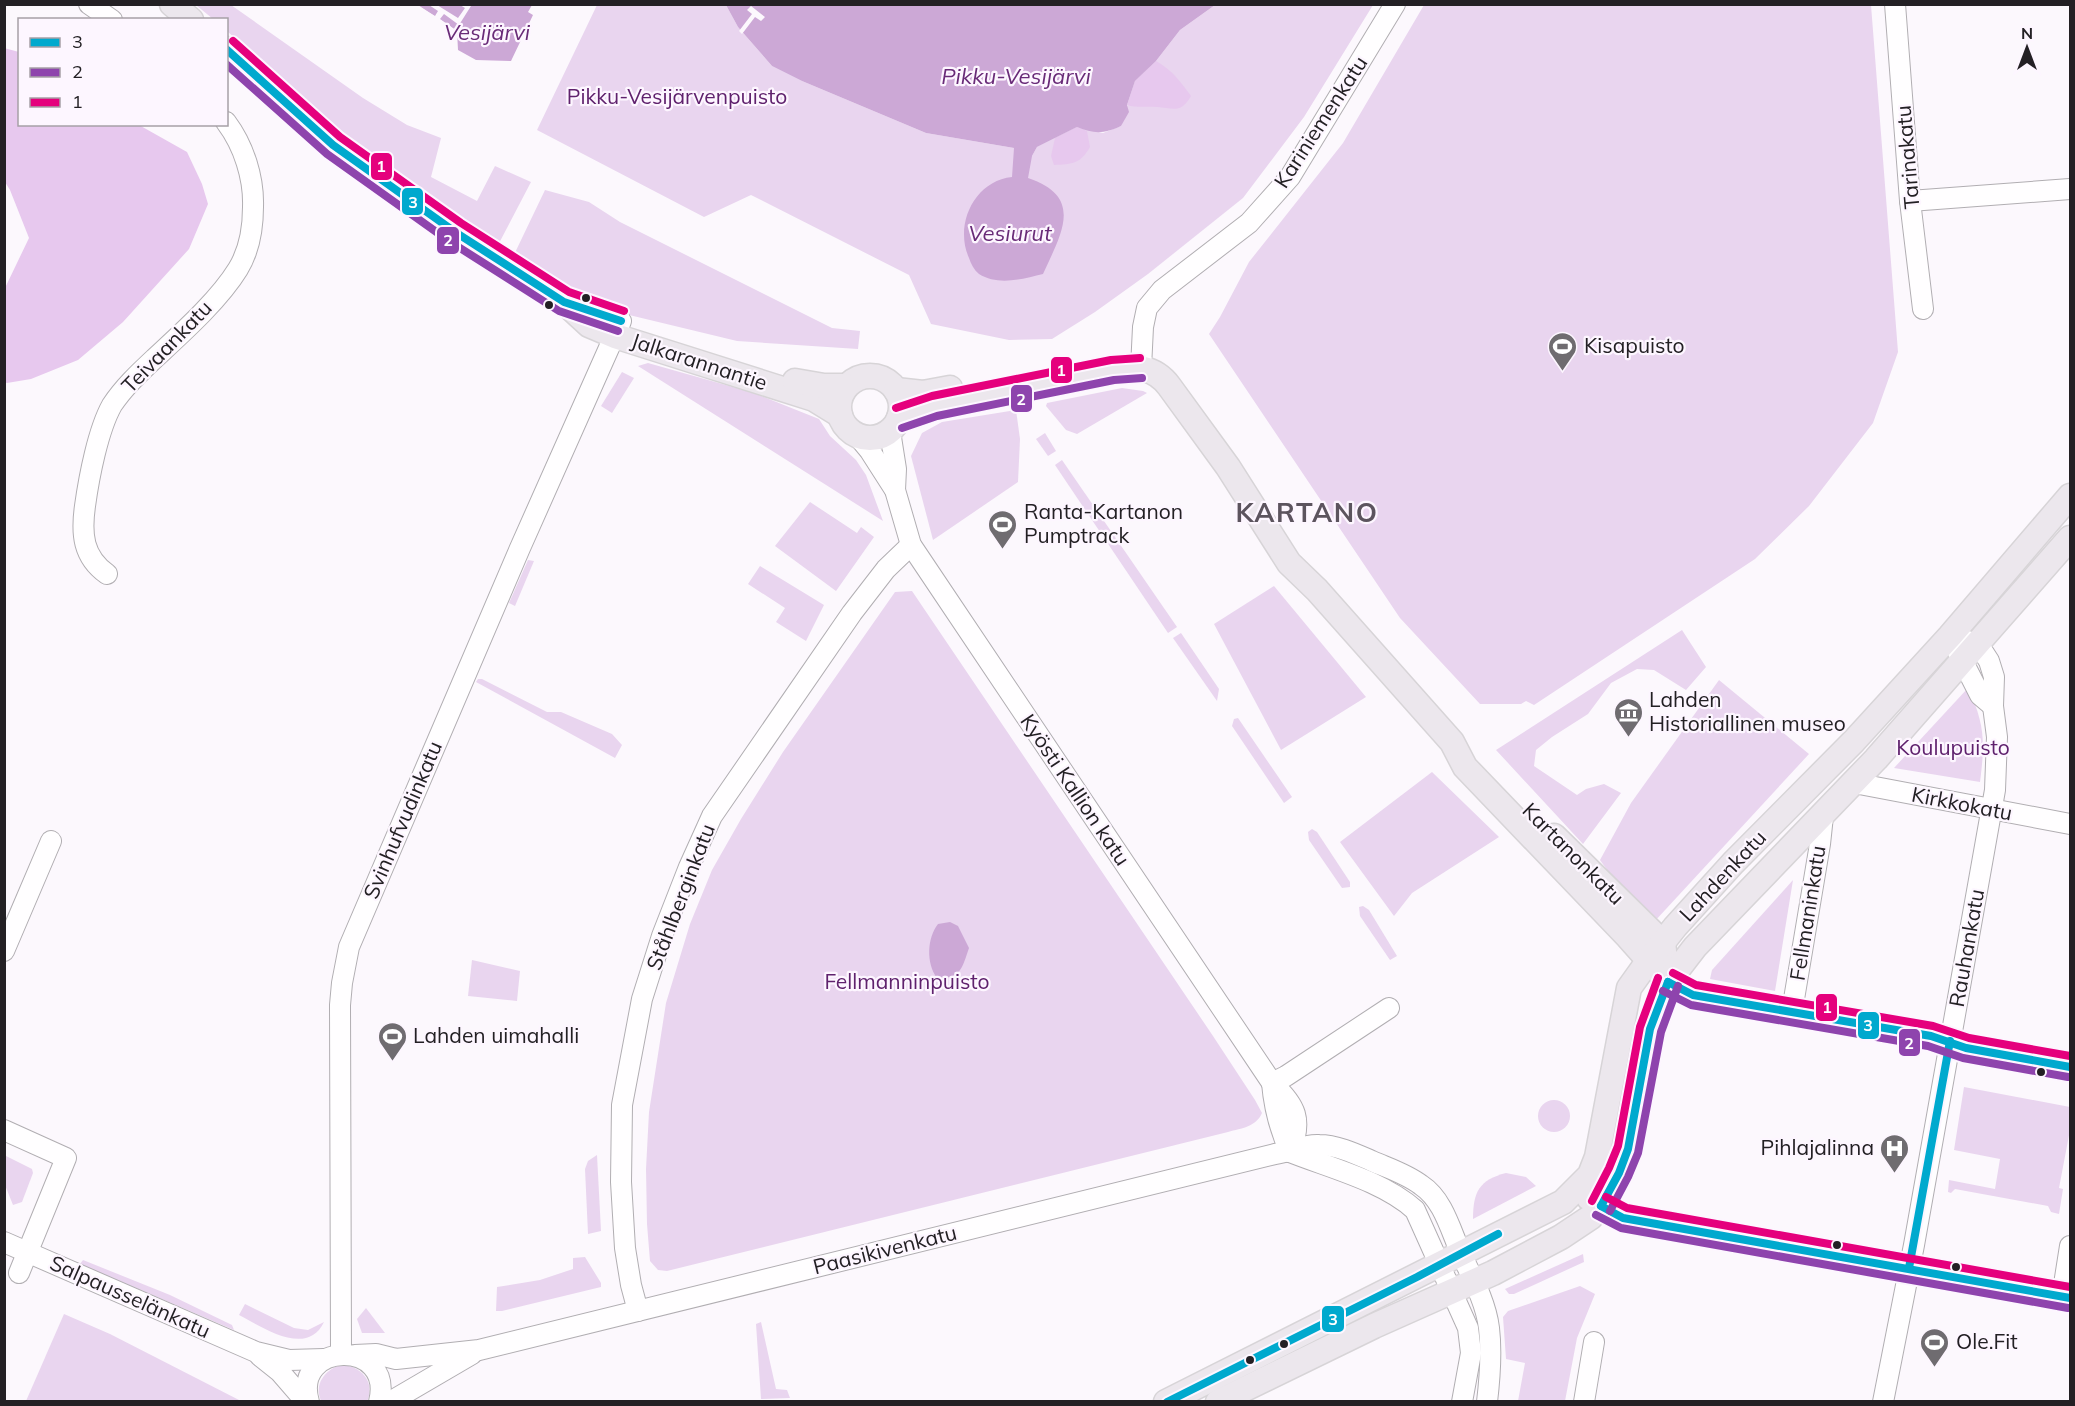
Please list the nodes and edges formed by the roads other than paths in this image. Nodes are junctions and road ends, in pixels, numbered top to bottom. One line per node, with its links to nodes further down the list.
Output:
1 (89, 4): 5 (street)
2 (172, 4): 6 (main road)
3 (1395, 4): 13 (street, Kariniemenkatu)
4 (1896, 4): 10 (street, Tarinakatu)
5 (109, 18)
6 (189, 18)
7 (228, 51): 12 (main road, Jalkarannantie)
8 (228, 126): 23 (street, Teivaankatu)
9 (2070, 189): 10 (street)
10 (1910, 201): 11 (street, Tarinakatu)
11 (1923, 309)
12 (618, 328): 14 (main road, Jalkarannantie); 16 (main road, Jalkarannantie); 58 (street, Svinhufvudinkatu)
13 (1142, 361): 15 (main road, Kartanonkatu); 17 (main road, Kartanonkatu); 24 (main road, Kartanonkatu); 24 (main road, Kartanonkatu)
14 (846, 386): 15 (main road); 16 (main road)
15 (896, 390): 17 (main road)
16 (840, 415): 18 (main road)
17 (894, 424): 18 (main road); 19 (street, Kyösti Kallion katu)
18 (856, 434): 19 (street, Kyösti Kallion katu)
19 (895, 490): 22 (street, Kyösti Kallion katu)
20 (2070, 496): 25 (main road, Lahdenkatu)
21 (2070, 538): 26 (main road, Lahdenkatu)
22 (911, 545): 39 (street, Kyösti Kallion katu); 54 (street, Ståhlberginkatu)
23 (107, 574)
24 (1317, 590): 33 (main road, Kartanonkatu)
25 (1950, 636): 26 (street, Rauhankatu); 33 (main road, Lahdenkatu)
26 (1970, 653): 27 (main road, Lahdenkatu); 28 (street, Rauhankatu)
27 (1854, 783): 28 (street, Kirkkokatu); 29 (main road, Lahdenkatu)
28 (1992, 809): 30 (street, Kirkkokatu); 37 (street, Rauhankatu)
29 (1823, 816): 34 (main road, Lahdenkatu); 36 (street, Fellmaninkatu)
30 (2070, 824)
31 (51, 841): 32 (street)
32 (4, 951)
33 (1656, 951): 34 (main road, Kartanonkatu); 42 (main road, Lahdenkatu)
34 (1668, 982): 36 (main road); 43 (main road, Lahdenkatu)
35 (1389, 1008): 39 (street)
36 (1792, 1011): 37 (main road)
37 (1950, 1041): 38 (main road); 49 (street, Rauhankatu)
38 (2070, 1067)
39 (1272, 1083): 41 (street, Kyösti Kallion katu)
40 (4, 1130): 46 (street)
41 (1290, 1152): 47 (street, Paasikivenkatu); 48 (street); 54 (street, Paasikivenkatu)
42 (1577, 1190): 43 (main road); 47 (main road, Lahdenkatu)
43 (1600, 1206): 49 (main road); 51 (main road, Lahdenkatu)
44 (4, 1242): 46 (street, Salpausselänkatu)
45 (2070, 1246): 53 (street)
46 (28, 1252): 50 (street); 57 (street, Salpausselänkatu)
47 (1461, 1254): 48 (main road, Lahdenkatu); 51 (street, Paasikivenkatu)
48 (1439, 1265): 52 (street); 62 (main road, Lahdenkatu)
49 (1909, 1268): 53 (main road); 67 (street, Rauhankatu)
50 (19, 1273)
51 (1484, 1277): 52 (main road); 65 (street, Paasikivenkatu)
52 (1442, 1296): 63 (main road); 64 (street)
53 (2066, 1298)
54 (639, 1311): 56 (street, Paasikivenkatu)
55 (1594, 1342): 66 (street)
56 (479, 1350): 58 (street, Paasikivenkatu); 61 (street, Paasikivenkatu)
57 (256, 1352): 58 (street, Salpausselänkatu); 59 (street, Salpausselänkatu)
58 (340, 1356): 59 (street); 60 (street)
59 (308, 1401)
60 (379, 1401)
61 (390, 1401)
62 (1166, 1401)
63 (1218, 1401)
64 (1462, 1401)
65 (1487, 1401)
66 (1584, 1401)
67 (1883, 1401)

